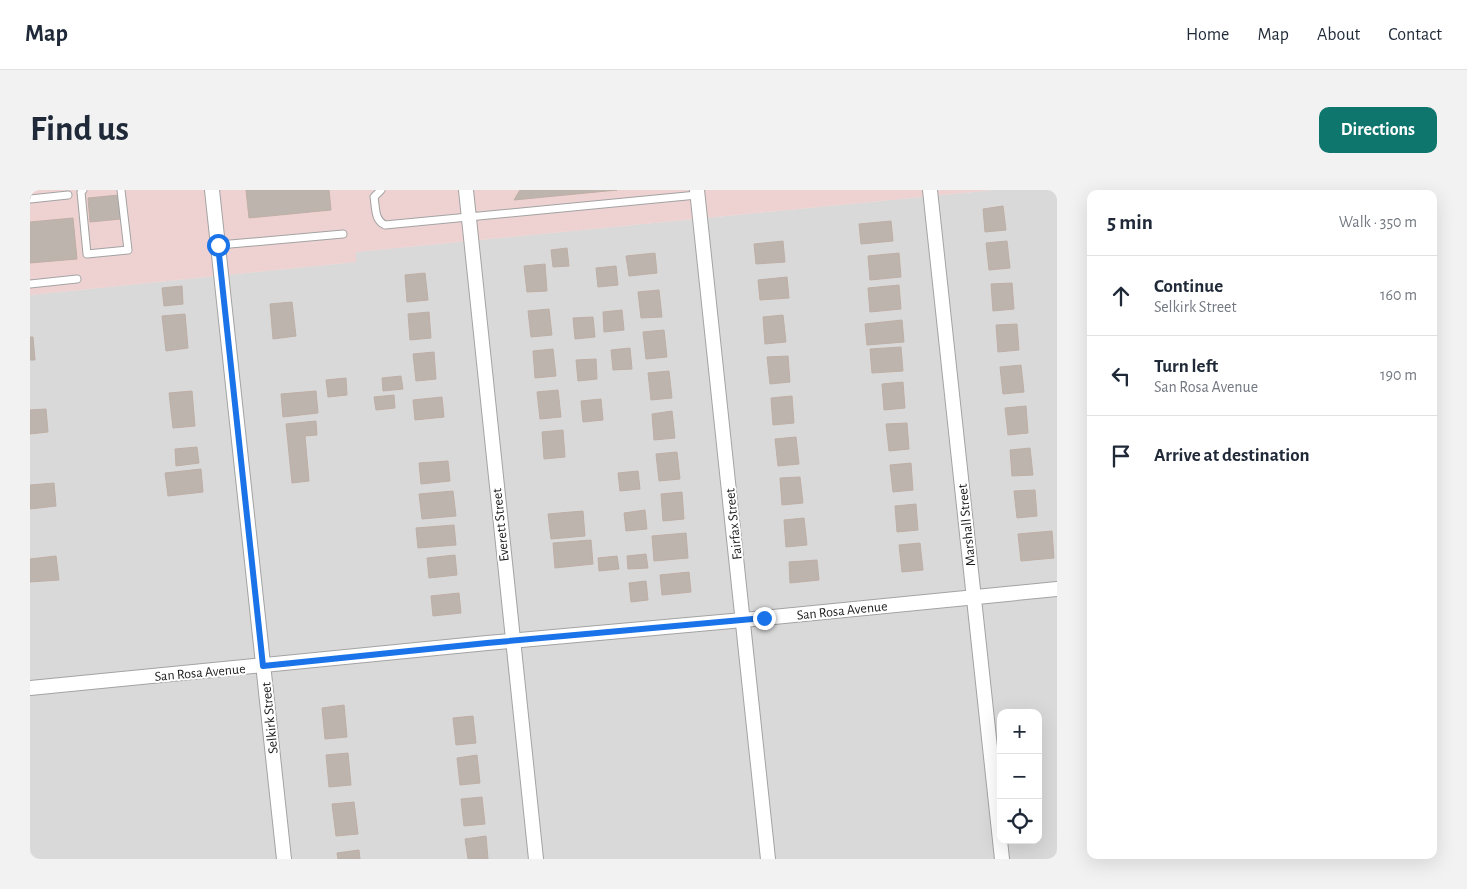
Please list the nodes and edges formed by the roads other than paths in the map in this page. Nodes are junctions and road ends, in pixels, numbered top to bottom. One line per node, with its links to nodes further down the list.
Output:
1 (83, 190): 2 (lane)
2 (121, 190)
3 (212, 190): 12 (street, Selkirk Street)
4 (381, 190): 10 (lane)
5 (466, 190): 10 (street, Everett Street)
6 (930, 190): 16 (street, Marshall Street)
7 (697, 192): 10 (lane); 17 (street, Fairfax Street)
8 (68, 195): 9 (lane)
9 (30, 199)
10 (468, 217): 18 (street, Everett Street)
11 (344, 234): 12 (lane)
12 (218, 245): 19 (street, Selkirk Street)
13 (77, 279): 14 (lane)
14 (30, 284)
15 (1057, 589): 16 (street, San Rosa Avenue)
16 (974, 596): 17 (street, San Rosa Avenue); 24 (street, Marshall Street)
17 (742, 620): 18 (street, San Rosa Avenue); 23 (street, Fairfax Street)
18 (512, 640): 19 (street, San Rosa Avenue); 22 (street, Everett Street)
19 (263, 666): 20 (street, San Rosa Avenue); 21 (street, Selkirk Street)
20 (30, 688)
21 (284, 859)
22 (536, 859)
23 (768, 859)
24 (1002, 859)

